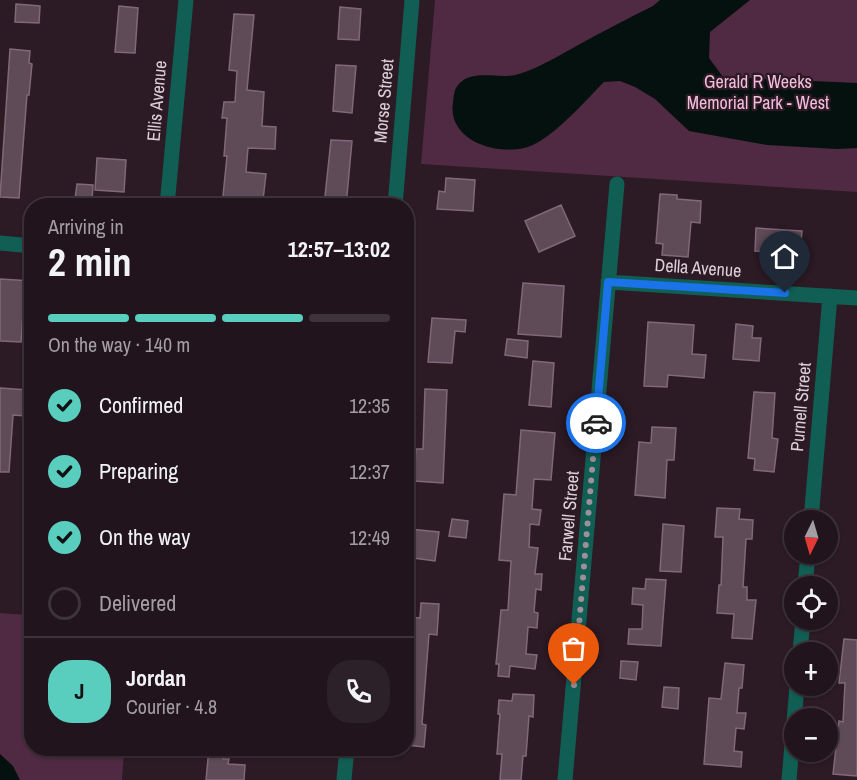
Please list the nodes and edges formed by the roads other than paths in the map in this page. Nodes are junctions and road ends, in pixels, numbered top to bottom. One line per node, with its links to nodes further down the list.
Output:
1 (186, 0): 4 (street, Ellis Avenue)
2 (412, 0): 5 (street, Morse Street)
3 (617, 184): 8 (street, Farwell Street)
4 (168, 198)
5 (396, 198)
6 (0, 243): 7 (street)
7 (24, 245)
8 (608, 282): 9 (street, Della Avenue); 15 (street, Farwell Street)
9 (830, 296): 10 (street, Della Avenue); 11 (street, Purnell Street)
10 (857, 298)
11 (812, 510)
12 (796, 696): 16 (street)
13 (346, 756): 14 (street)
14 (344, 780)
15 (566, 780)
16 (789, 780)

